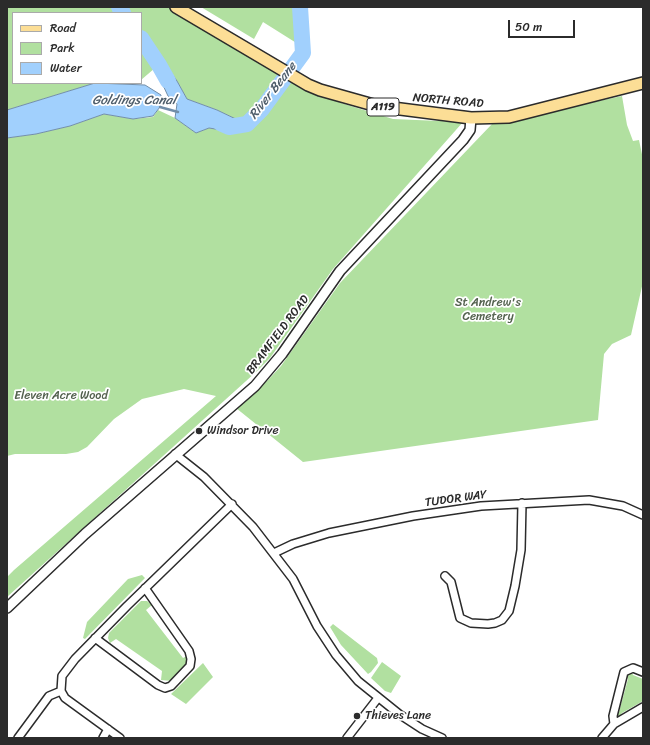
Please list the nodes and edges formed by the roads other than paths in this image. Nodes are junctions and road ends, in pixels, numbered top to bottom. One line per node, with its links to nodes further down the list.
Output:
1 (176, 7): 3 (main road, NORTH ROAD / A119)
2 (643, 83): 3 (main road, NORTH ROAD / A119)
3 (471, 118): 4 (street, BRAMFIELD ROAD)
4 (175, 454): 6 (street); 11 (street, BRAMFIELD ROAD)
5 (522, 503): 7 (street, TUDOR WAY); 8 (street, TUDOR WAY); 9 (street)
6 (232, 504): 8 (street); 10 (street)
7 (643, 515)
8 (274, 553): 15 (street)
9 (445, 576)
10 (145, 588): 12 (street); 12 (street)
11 (7, 608)
12 (95, 638): 14 (street)
13 (643, 672): 17 (street)
14 (61, 690): 18 (street); 19 (street)
15 (378, 698): 22 (street); 23 (street)
16 (643, 707): 17 (street)
17 (614, 724): 24 (street)
18 (108, 729): 20 (street); 21 (street)
19 (18, 738)
20 (103, 738)
21 (120, 738)
22 (347, 738)
23 (442, 738)
24 (602, 738)

